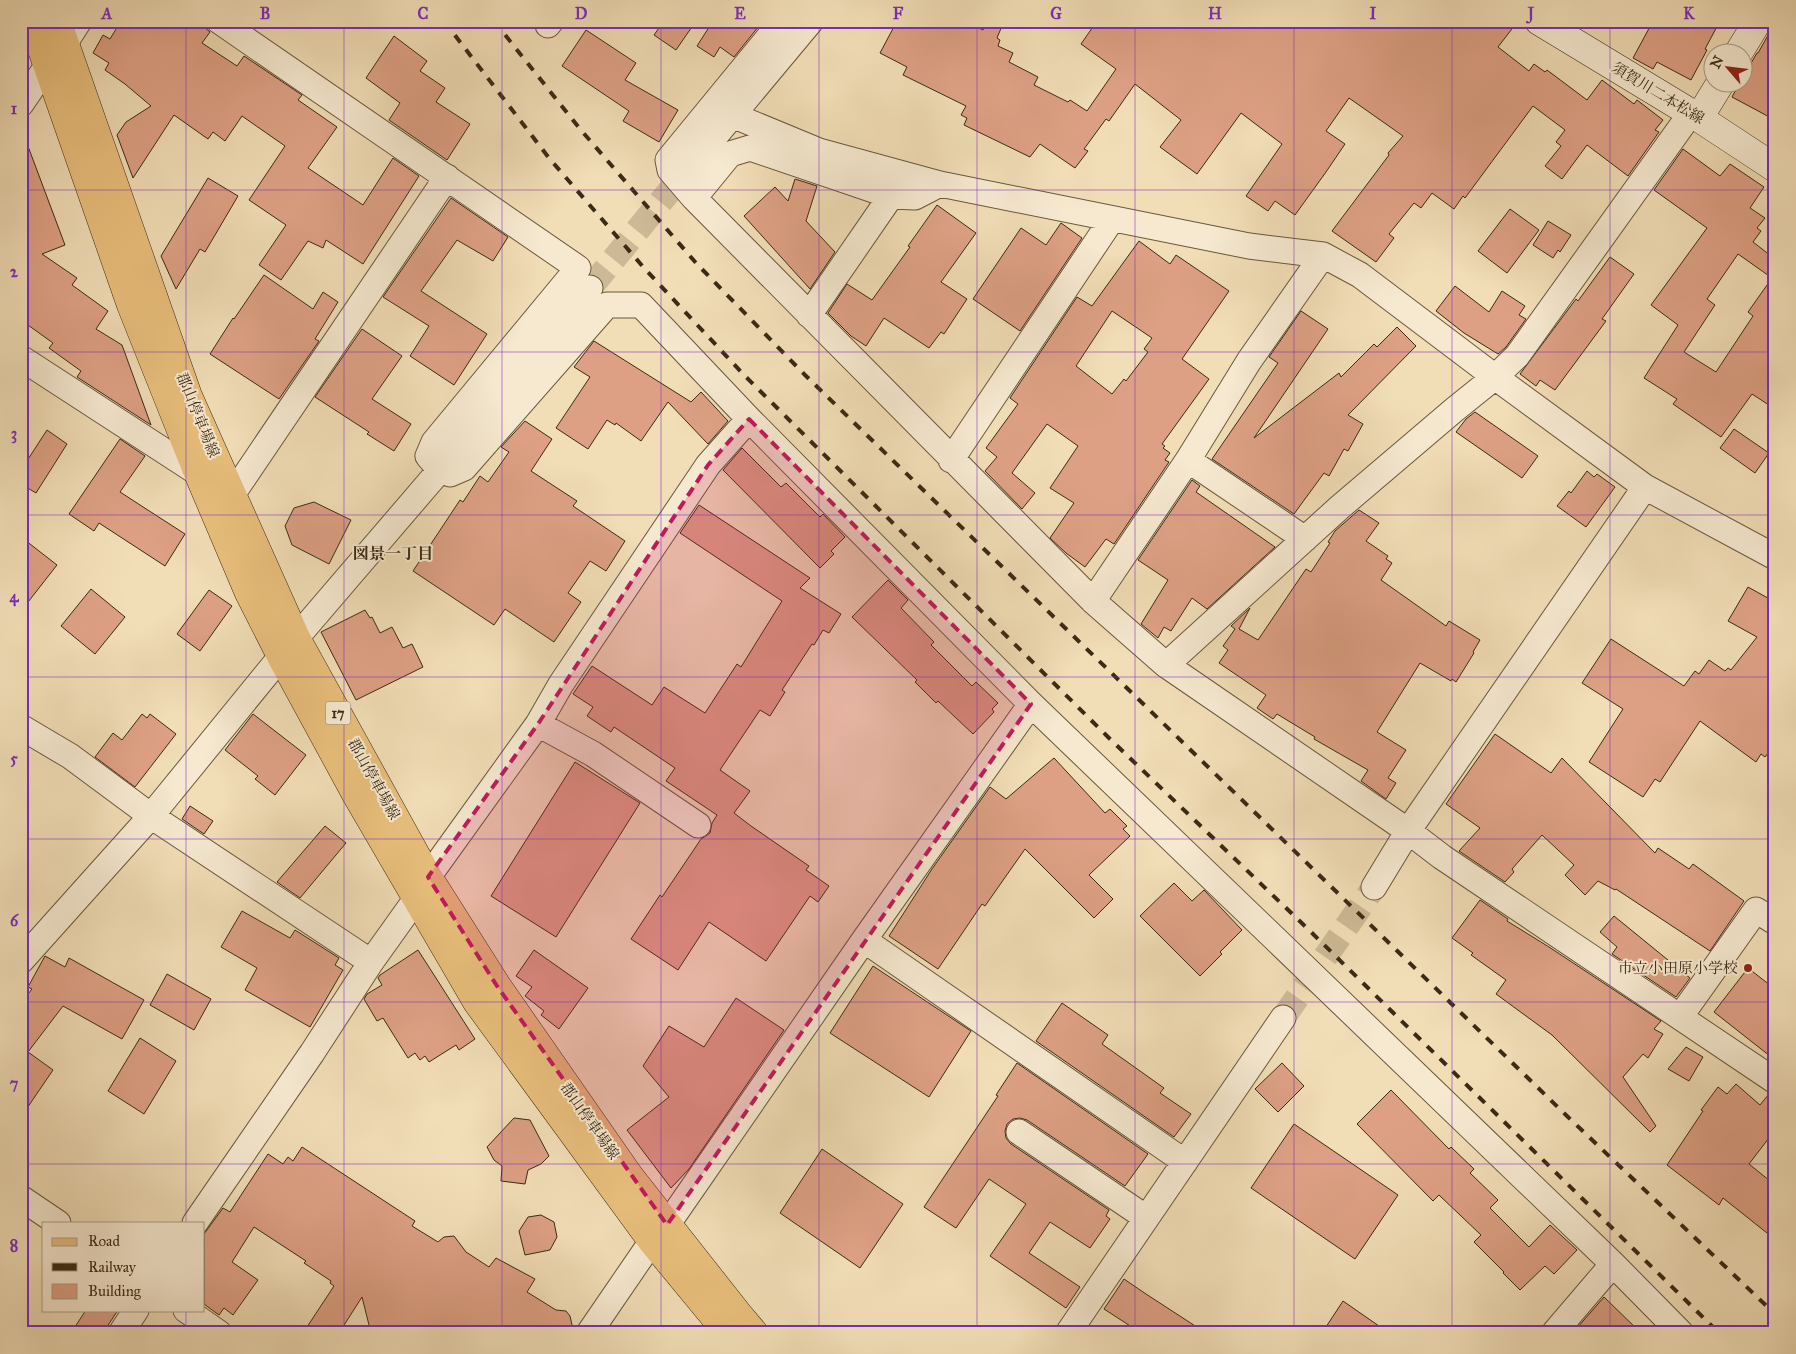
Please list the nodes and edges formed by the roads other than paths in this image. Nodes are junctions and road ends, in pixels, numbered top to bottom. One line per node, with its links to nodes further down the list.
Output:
1 (32, 21): 9 (main road, 郡山停車場線 / 17)
2 (220, 21): 16 (street)
3 (782, 21): 19 (street)
4 (811, 21): 12 (street)
5 (1539, 21): 13 (main road, 須賀川二本松線)
6 (1758, 21): 8 (main road)
7 (67, 28): 31 (main road, 郡山停車場線 / 17)
8 (1745, 42)
9 (47, 66): 11 (street); 29 (main road, 郡山停車場線 / 17)
10 (1713, 92): 13 (main road)
11 (21, 104)
12 (732, 115): 15 (street); 17 (street)
13 (1695, 116): 14 (main road, 須賀川二本松線); 25 (street)
14 (1775, 168)
15 (686, 170)
16 (447, 177): 22 (street); 31 (street)
17 (940, 184): 18 (street); 20 (street)
18 (891, 196): 19 (street); 23 (street)
19 (694, 198): 23 (street)
20 (1112, 219): 21 (street); 27 (street)
21 (1323, 255): 25 (street); 28 (street)
22 (591, 287): 26 (street); 35 (street)
23 (809, 315): 27 (street)
24 (21, 358): 29 (street)
25 (1495, 377): 30 (street); 32 (street)
26 (749, 419): 37 (street); 38 (street)
27 (951, 460): 34 (street)
28 (1188, 460): 32 (street); 34 (street)
29 (198, 473): 35 (main road, 郡山停車場線 / 17)
30 (1645, 487): 33 (street); 42 (street)
31 (232, 495): 35 (main road, 郡山停車場線 / 17)
32 (1306, 540): 36 (street)
33 (1775, 557)
34 (1093, 601): 36 (street)
35 (289, 648): 40 (street); 44 (main road, 郡山停車場線 / 17)
36 (1166, 665): 42 (street)
37 (1030, 704): 46 (street); 59 (street)
38 (538, 724): 41 (street); 44 (street)
39 (21, 727): 40 (street)
40 (151, 816): 47 (street); 48 (street)
41 (698, 825)
42 (1408, 831): 43 (street); 49 (street)
43 (1374, 887)
44 (422, 888): 48 (street); 58 (main road, 郡山停車場線 / 17)
45 (1775, 922): 49 (street)
46 (864, 940): 53 (street); 58 (street)
47 (21, 961)
48 (371, 962): 57 (street)
49 (1680, 1017): 51 (street)
50 (1283, 1018): 53 (street)
51 (1775, 1081)
52 (1019, 1132): 55 (street)
53 (1185, 1162): 55 (street)
54 (21, 1198): 56 (street)
55 (1145, 1217): 67 (street)
56 (57, 1222)
57 (196, 1222)
58 (660, 1233): 64 (street); 65 (main road, 郡山停車場線 / 17); 66 (main road, 郡山停車場線 / 17)
59 (1613, 1264): 68 (street); 69 (street)
60 (135, 1312): 62 (street)
61 (189, 1312): 63 (street)
62 (121, 1333)
63 (219, 1333)
64 (589, 1333)
65 (728, 1333)
66 (754, 1333)
67 (1068, 1333)
68 (1554, 1333)
69 (1681, 1333)

